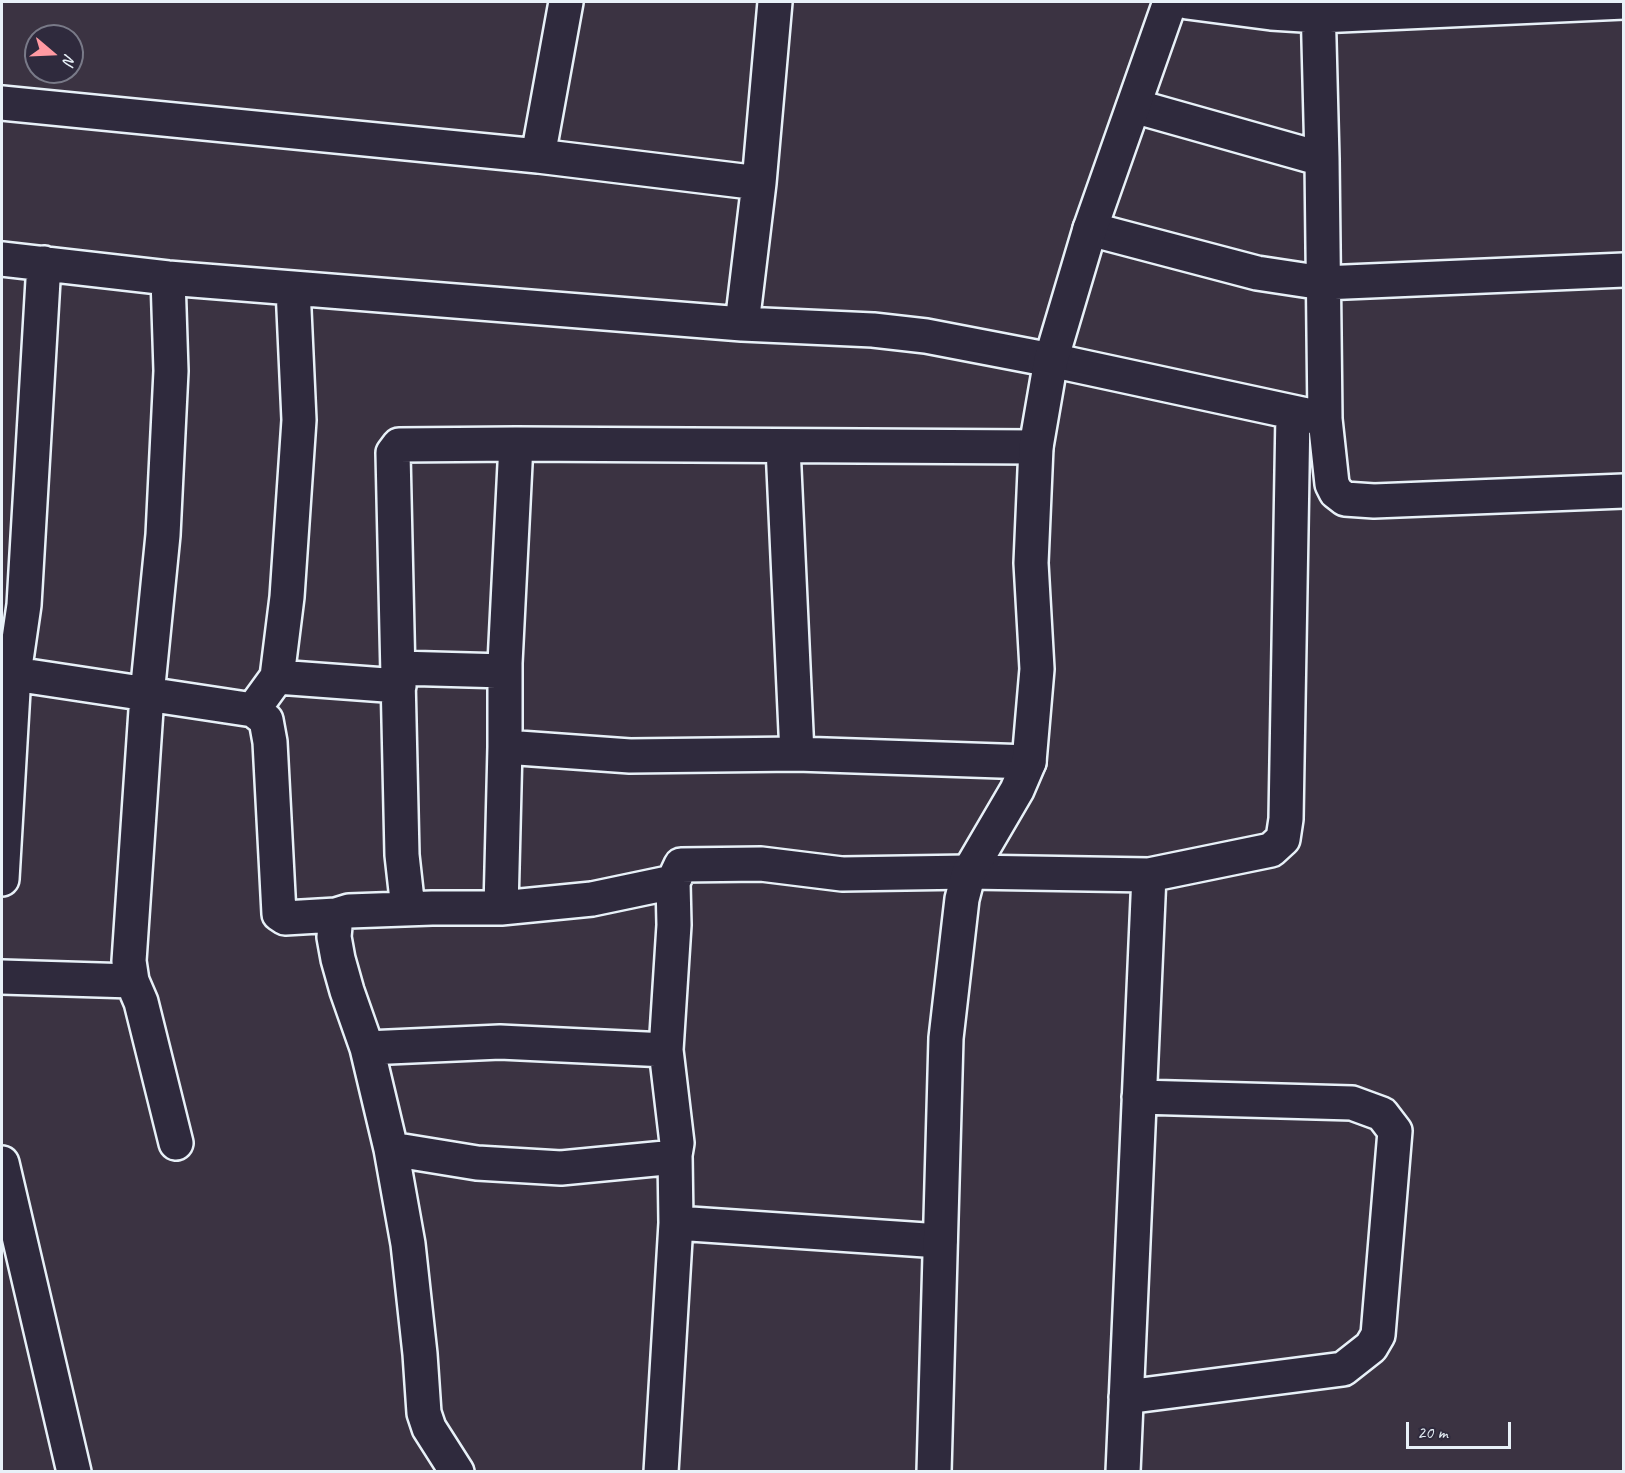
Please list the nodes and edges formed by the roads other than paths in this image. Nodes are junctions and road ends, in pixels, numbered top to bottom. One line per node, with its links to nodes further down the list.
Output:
1 (566, 2): 9 (street)
2 (775, 2): 11 (street)
3 (1170, 2): 8 (street)
4 (1188, 2): 6 (street)
5 (1623, 2): 6 (street)
6 (1318, 9): 10 (street)
7 (2, 103): 9 (street)
8 (1134, 106): 10 (street); 12 (street)
9 (538, 156): 11 (street)
10 (1322, 159): 17 (street)
11 (759, 183): 19 (street)
12 (1090, 229): 17 (street); 20 (street)
13 (2, 259): 14 (street)
14 (44, 263): 16 (street); 28 (street)
15 (1623, 270): 17 (street)
16 (168, 278): 18 (street); 31 (street)
17 (1323, 283): 22 (street)
18 (293, 288): 19 (street); 29 (street)
19 (742, 324): 20 (street)
20 (1051, 360): 21 (street); 25 (street)
21 (1293, 412): 22 (street); 37 (street)
22 (1324, 419): 26 (street)
23 (516, 444): 24 (street); 27 (street); 30 (street)
24 (783, 447): 25 (street); 34 (street)
25 (1036, 447): 35 (street)
26 (1623, 491)
27 (505, 671): 30 (street); 33 (street)
28 (8, 673): 31 (street); 38 (street)
29 (277, 677): 30 (street); 32 (street)
30 (398, 677): 41 (street)
31 (147, 695): 32 (street); 44 (street)
32 (253, 710): 42 (street)
33 (505, 747): 34 (street); 40 (street)
34 (796, 754): 35 (street)
35 (1029, 762): 36 (street)
36 (969, 872): 37 (street); 39 (street); 53 (street)
37 (1149, 875): 47 (street)
38 (2, 879)
39 (673, 882): 40 (street); 46 (street)
40 (501, 908): 41 (street)
41 (408, 909): 42 (street)
42 (336, 915): 45 (street)
43 (2, 976): 44 (street)
44 (132, 981): 48 (street)
45 (368, 1048): 46 (street); 49 (street)
46 (666, 1050): 50 (street)
47 (1139, 1097): 54 (street); 54 (street)
48 (176, 1143)
49 (391, 1149): 50 (street); 56 (street)
50 (675, 1155): 52 (street)
51 (2, 1163): 55 (street)
52 (676, 1223): 53 (street); 57 (street)
53 (940, 1241): 58 (street)
54 (1126, 1397): 59 (street)
55 (74, 1472)
56 (457, 1472)
57 (661, 1472)
58 (934, 1472)
59 (1123, 1472)

